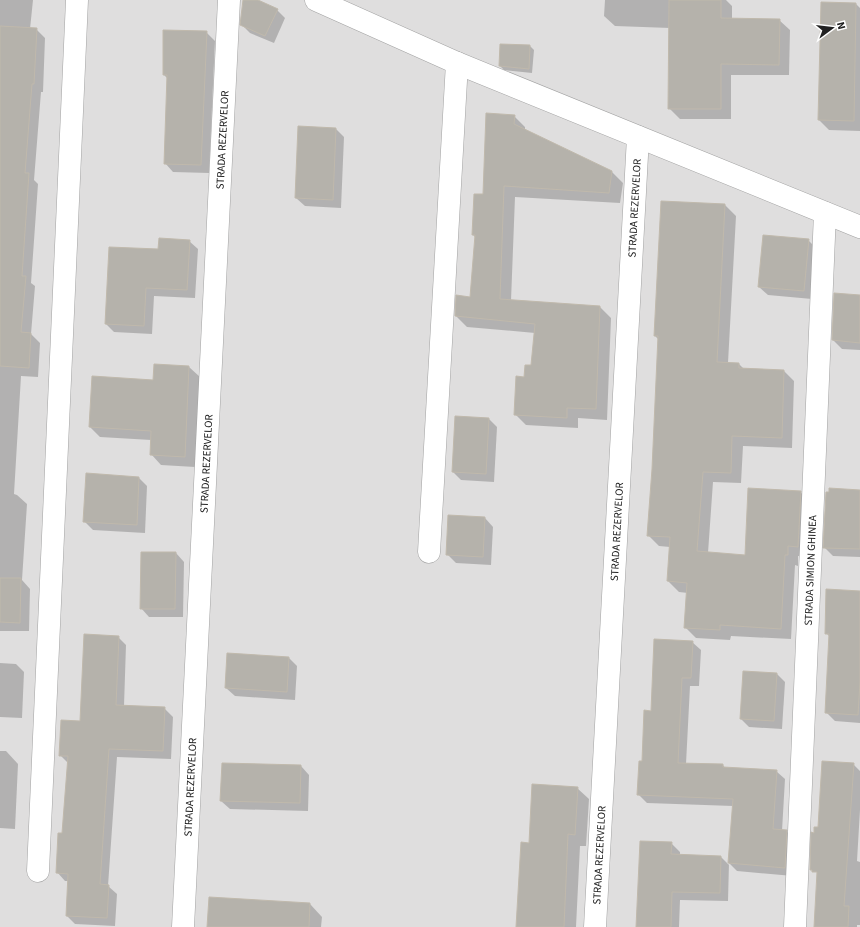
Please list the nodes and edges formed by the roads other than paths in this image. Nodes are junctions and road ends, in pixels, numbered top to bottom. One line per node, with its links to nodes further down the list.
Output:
1 (77, 0): 9 (street)
2 (229, 0): 10 (street, STRADA REZERVELOR)
3 (316, 0): 4 (street)
4 (457, 63): 5 (street); 8 (street)
5 (638, 137): 6 (street); 11 (street, STRADA REZERVELOR)
6 (825, 213): 7 (street); 12 (street, STRADA SIMION GHINEA)
7 (860, 227)
8 (429, 552)
9 (38, 871)
10 (183, 927)
11 (596, 927)
12 (795, 927)

